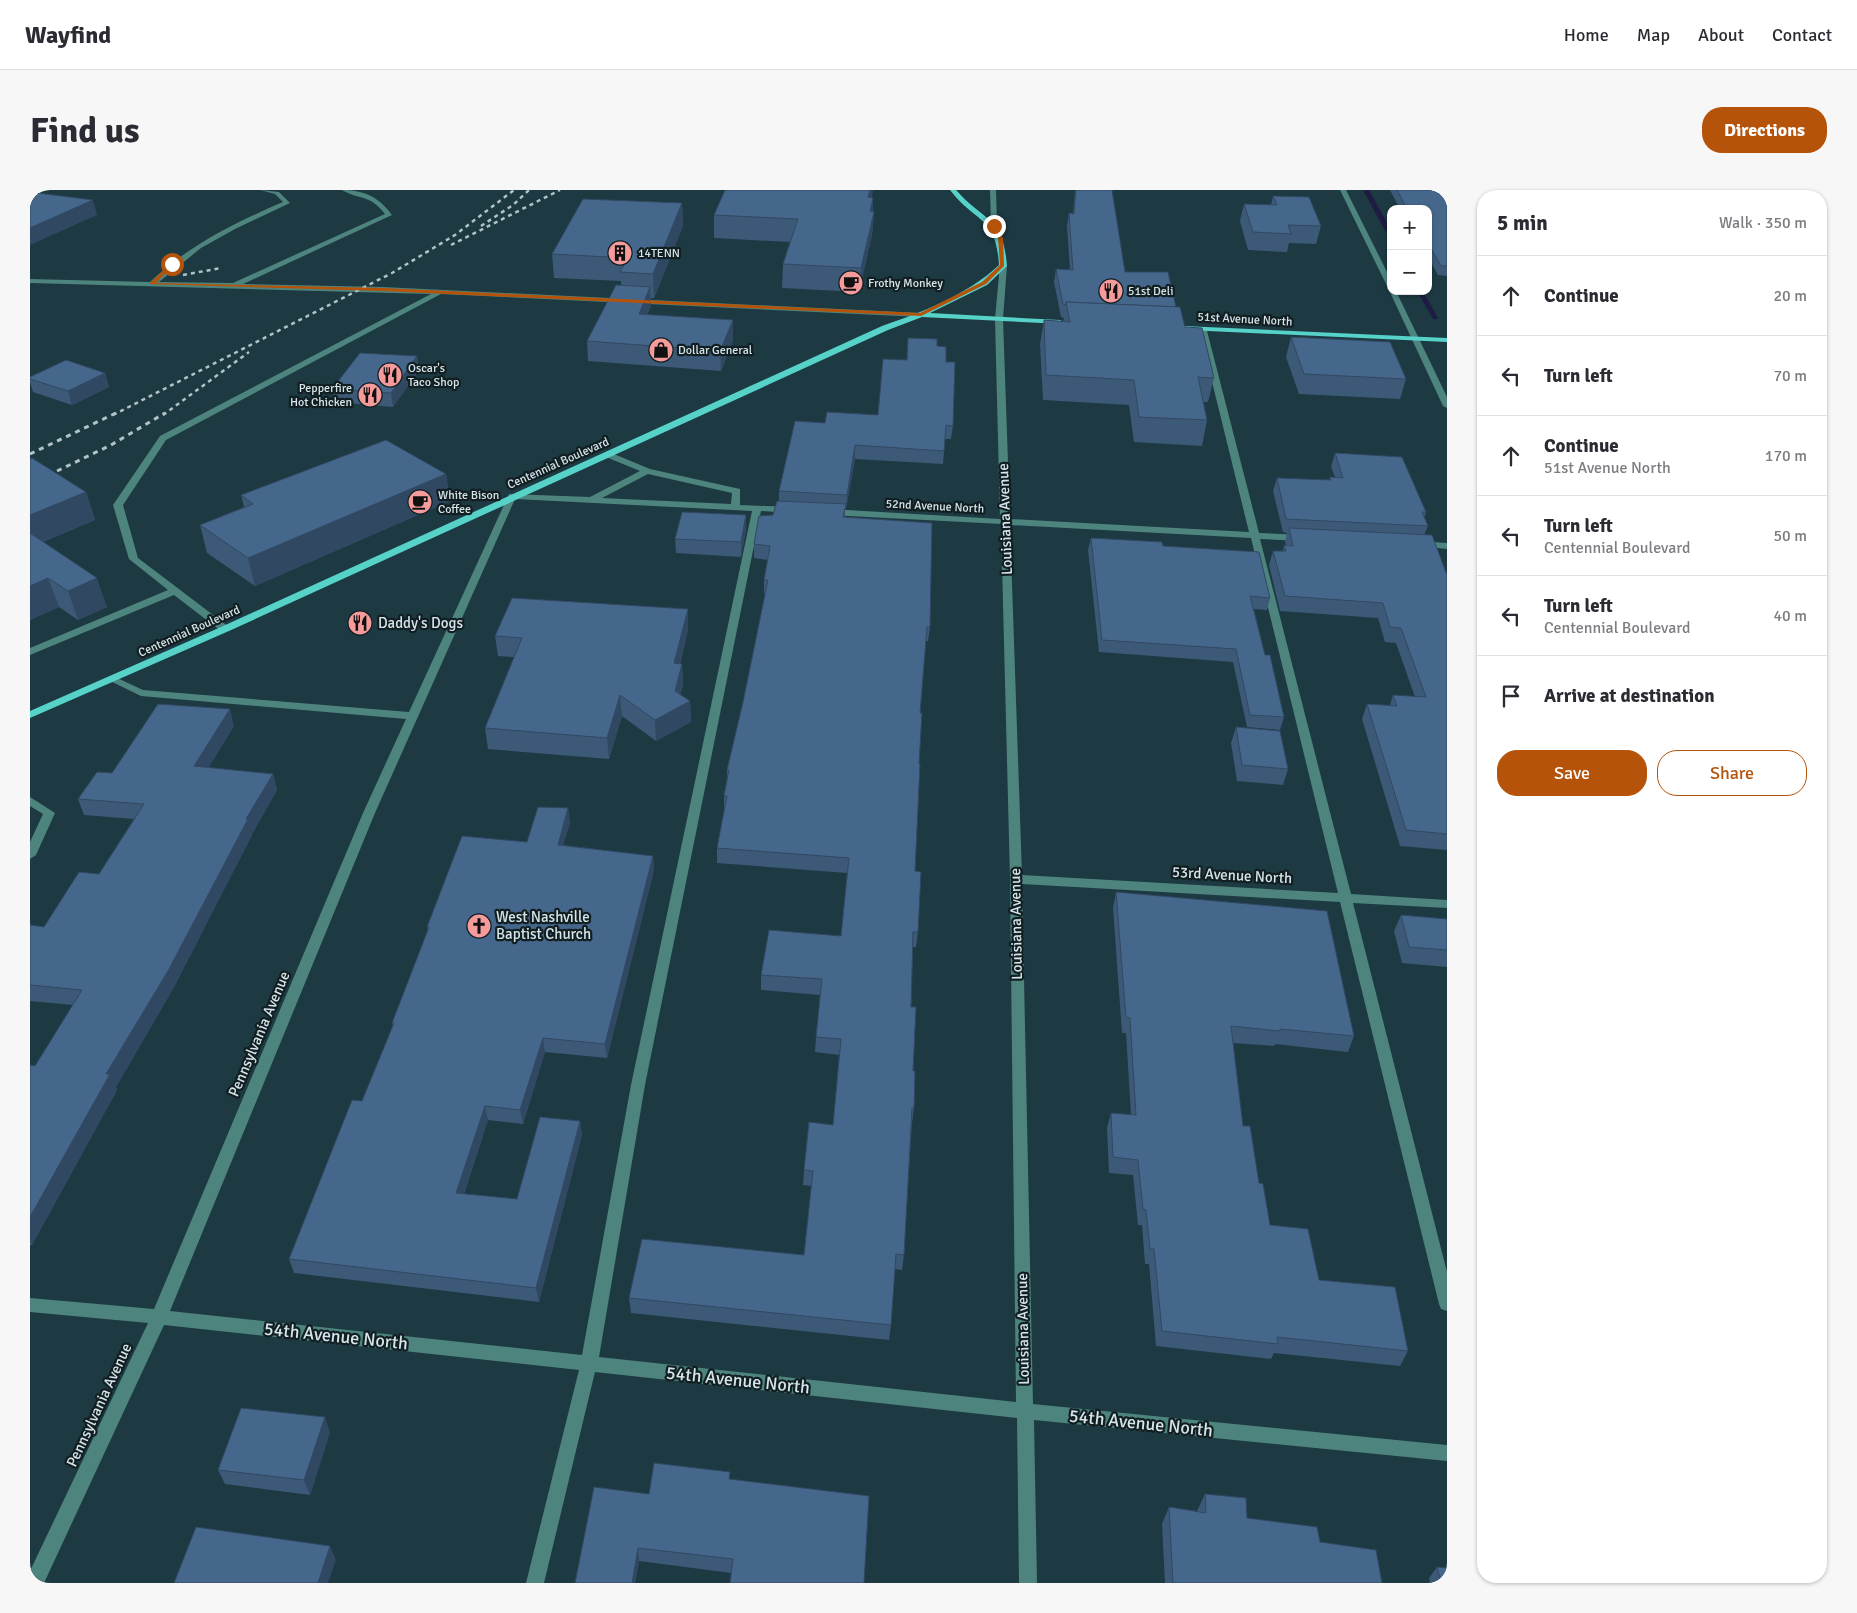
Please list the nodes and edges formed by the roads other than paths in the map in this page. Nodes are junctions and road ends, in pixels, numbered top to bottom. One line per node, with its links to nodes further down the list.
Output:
1 (263, 190): 7 (street)
2 (289, 190): 7 (street)
3 (345, 190): 13 (street)
4 (953, 190): 8 (main road)
5 (993, 190): 8 (street)
6 (1343, 190): 11 (street)
7 (277, 193): 12 (street)
8 (994, 226): 9 (main road)
9 (1003, 266): 16 (main road, Centennial Boulevard); 17 (street, Louisiana Avenue)
10 (30, 281): 12 (street)
11 (1387, 282)
12 (152, 284): 13 (street)
13 (232, 286): 14 (street)
14 (440, 292): 16 (street); 35 (street)
15 (1393, 295): 21 (street)
16 (921, 315): 17 (main road); 24 (main road, Centennial Boulevard)
17 (999, 319): 18 (main road); 30 (street, Louisiana Avenue)
18 (1067, 322)
19 (1174, 327): 20 (main road, 51st Avenue North)
20 (1203, 328): 21 (main road, 51st Avenue North); 31 (street)
21 (1414, 339): 22 (main road, 51st Avenue North); 23 (street)
22 (1447, 340)
23 (1447, 406)
24 (609, 455): 25 (street); 26 (main road, Centennial Boulevard)
25 (647, 471): 27 (street); 28 (street)
26 (512, 496): 27 (street, 52nd Avenue North); 36 (main road, Centennial Boulevard); 40 (street, Pennsylvania Avenue)
27 (591, 500): 28 (street, 52nd Avenue North)
28 (735, 508): 29 (street, 52nd Avenue North)
29 (757, 508): 30 (street, 52nd Avenue North); 49 (street)
30 (1005, 522): 31 (street, 52nd Avenue North); 43 (street, Louisiana Avenue)
31 (1254, 535): 32 (street, 52nd Avenue North); 44 (street)
32 (1312, 538)
33 (1408, 544): 34 (street)
34 (1447, 546)
35 (175, 591): 36 (street); 37 (street)
36 (224, 629): 38 (main road, Centennial Boulevard)
37 (30, 652)
38 (111, 679): 39 (main road, Centennial Boulevard); 40 (street)
39 (30, 715)
40 (413, 716): 48 (street, Pennsylvania Avenue)
41 (30, 801): 42 (street)
42 (30, 855)
43 (1016, 879): 44 (street, 53rd Avenue North); 50 (street, Louisiana Avenue)
44 (1345, 898): 45 (street, 53rd Avenue North); 46 (street)
45 (1447, 904)
46 (1447, 1304)
47 (30, 1305): 48 (street, 54th Avenue North)
48 (159, 1317): 49 (street, 54th Avenue North); 52 (street, Pennsylvania Avenue)
49 (590, 1364): 50 (street, 54th Avenue North); 53 (street)
50 (1024, 1411): 51 (street, 54th Avenue North); 54 (street, Louisiana Avenue)
51 (1447, 1453)
52 (34, 1583)
53 (535, 1583)
54 (1028, 1583)

